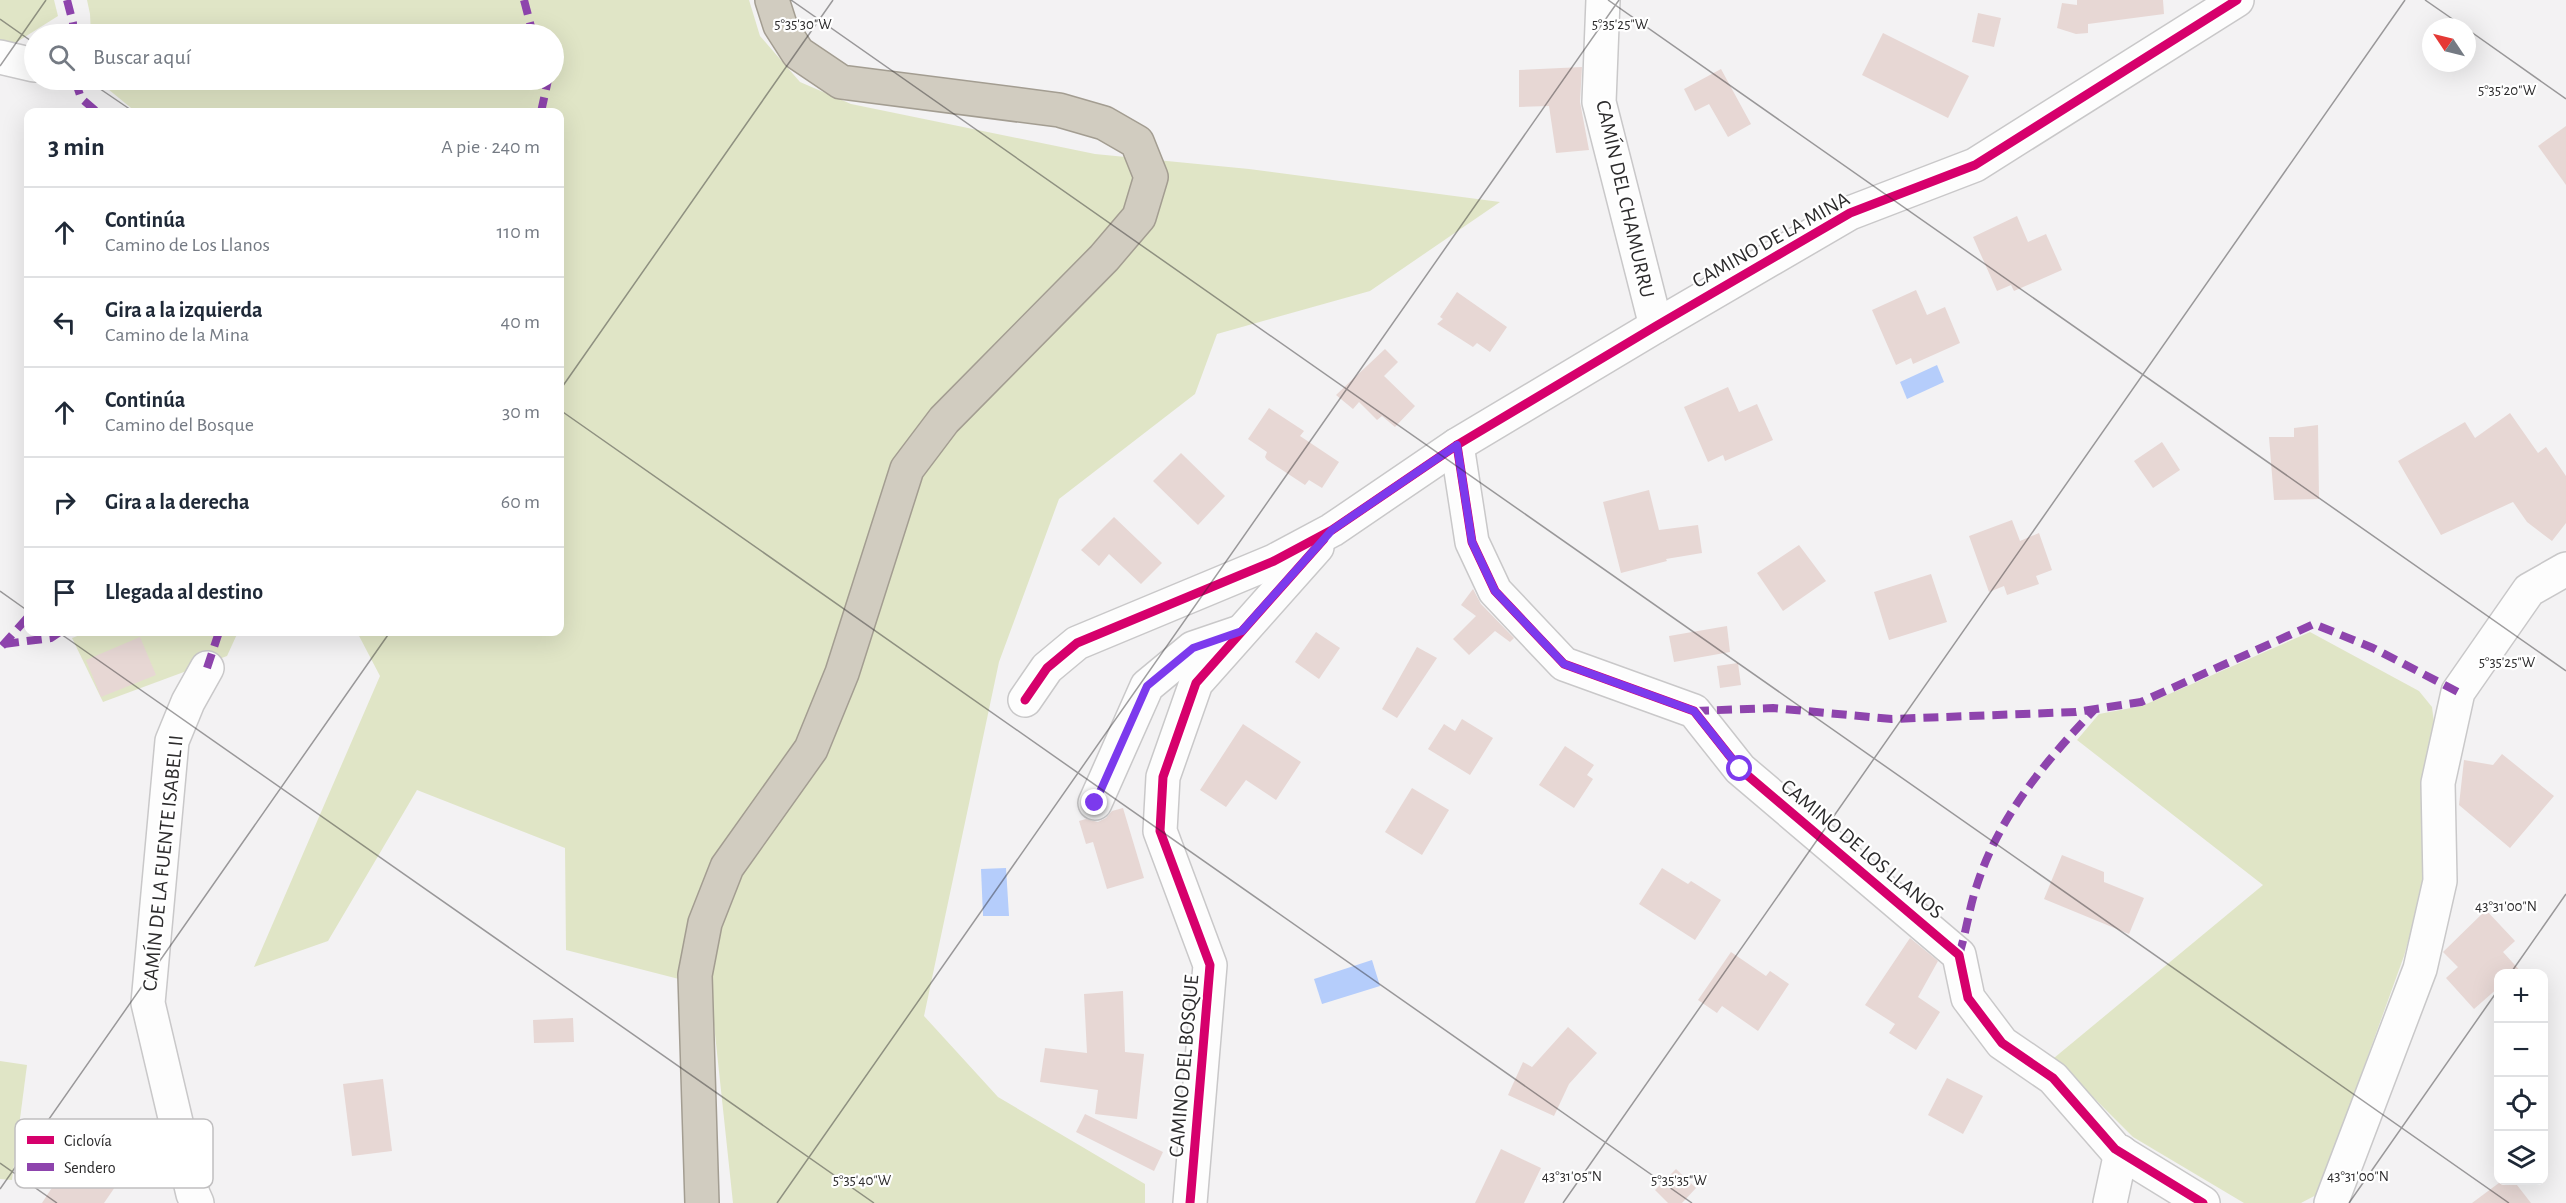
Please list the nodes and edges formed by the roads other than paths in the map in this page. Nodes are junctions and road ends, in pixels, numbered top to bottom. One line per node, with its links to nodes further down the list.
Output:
1 (772, 0): 18 (highway)
2 (1603, 0): 6 (street, CAMÍN DEL CHAMURRU)
3 (2237, 0): 6 (street, CAMINO DE LA MINA)
4 (0, 57): 5 (street)
5 (24, 63)
6 (1656, 326): 7 (street, CAMINO DE LA MINA)
7 (1457, 445): 8 (street, CAMINO DE LA MINA); 15 (street, CAMINO DE LOS LLANOS)
8 (1332, 530): 10 (street, CAMINO DEL BOSQUE); 12 (street)
9 (2566, 569): 22 (street)
10 (1242, 631): 13 (street); 19 (street, CAMINO DEL BOSQUE)
11 (207, 668): 14 (street, CAMÍN DE LA FUENTE ISABEL II)
12 (1025, 700)
13 (1095, 803)
14 (175, 1119)
15 (2121, 1152): 20 (street); 21 (street, CAMINO DE LOS LLANOS)
16 (192, 1188): 17 (street, CAMÍN DE LA FUENTE ISABEL II)
17 (197, 1203)
18 (702, 1203)
19 (1190, 1203)
20 (2110, 1203)
21 (2203, 1203)
22 (2331, 1203)

